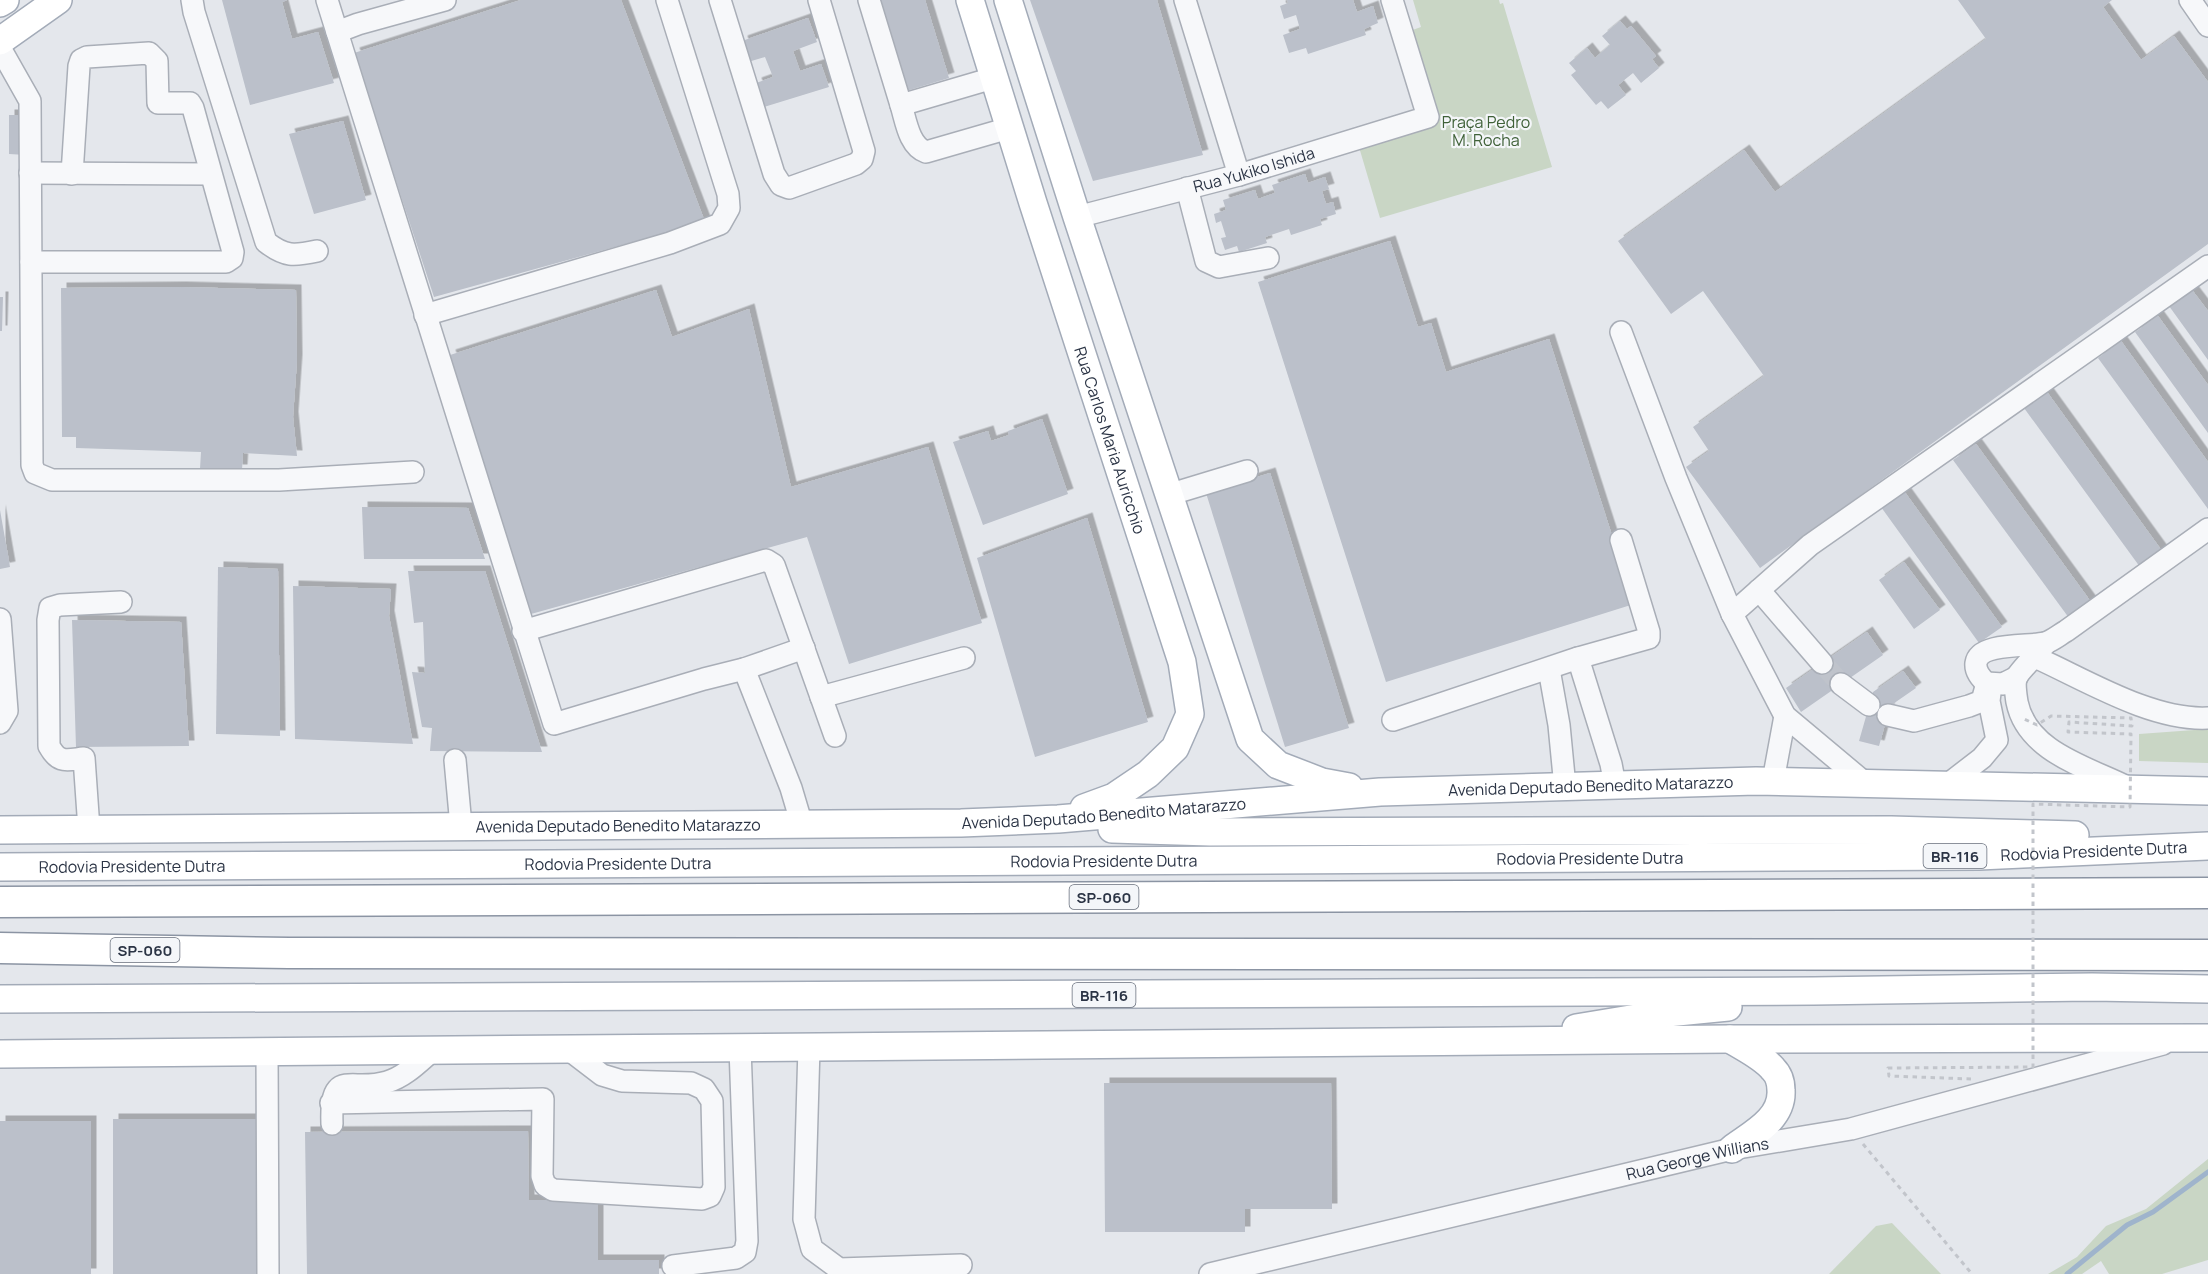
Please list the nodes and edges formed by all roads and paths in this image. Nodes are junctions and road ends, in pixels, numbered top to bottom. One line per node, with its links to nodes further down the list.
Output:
1 (5, 0): 14 (main road)
2 (58, 0): 18 (main road)
3 (327, 0): 17 (street)
4 (445, 0): 17 (street)
5 (667, 0): 34 (street)
6 (720, 0): 7 (street)
7 (819, 0)
8 (869, 0): 21 (street)
9 (970, 0): 20 (main road, Rua Carlos Maria Auricchio)
10 (1008, 0): 29 (main road)
11 (1185, 0): 26 (street)
12 (1392, 0): 26 (street, Rua Yukiko Ishida)
13 (2190, 0): 16 (street)
14 (0, 3)
15 (190, 4): 30 (street)
16 (2208, 26)
17 (337, 32): 34 (street)
18 (0, 41)
19 (0, 48): 23 (street)
20 (993, 78): 21 (street); 22 (main road, Rua Carlos Maria Auricchio)
21 (901, 105): 22 (street)
22 (1009, 128): 28 (main road, Rua Carlos Maria Auricchio)
23 (30, 172): 24 (street); 32 (street)
24 (72, 174): 25 (street); 25 (street)
25 (210, 174): 32 (street)
26 (1239, 175): 27 (street, Rua Yukiko Ishida)
27 (1187, 188): 29 (street, Rua Yukiko Ishida); 31 (street)
28 (1033, 203): 29 (main road); 72 (main road, Rua Carlos Maria Auricchio)
29 (1077, 217): 38 (main road)
30 (317, 251)
31 (1268, 258)
32 (31, 262): 37 (street)
33 (2208, 266): 41 (street)
34 (425, 315): 45 (street)
35 (1622, 332): 43 (street)
36 (1247, 471): 38 (street)
37 (413, 472)
38 (1168, 495): 71 (main road)
39 (2208, 529): 47 (street)
40 (1621, 540): 49 (street)
41 (1759, 590): 43 (street); 50 (street)
42 (121, 602): 76 (street)
43 (1732, 614): 57 (street)
44 (0, 619): 61 (street)
45 (524, 631): 46 (street); 51 (street)
46 (804, 648): 51 (street); 56 (street)
47 (2036, 648): 53 (street); 55 (street); 59 (street)
48 (964, 658): 56 (street)
49 (1578, 658): 52 (street); 66 (street)
50 (1822, 663)
51 (744, 669): 74 (street)
52 (1549, 669): 60 (street); 68 (street)
53 (2017, 677): 55 (street); 58 (street)
54 (1841, 684): 55 (street)
55 (1989, 684): 67 (street)
56 (821, 698): 62 (street)
57 (1785, 716): 64 (street); 65 (street)
58 (2022, 718): 69 (street); 97 (path, bridge)
59 (2208, 718)
60 (1393, 720)
61 (0, 723)
62 (835, 736)
63 (455, 760): 75 (street)
64 (1773, 781): 65 (main road, Avenida Deputado Benedito Matarazzo); 66 (main road, Avenida Deputado Benedito Matarazzo)
65 (1865, 783): 67 (main road, Avenida Deputado Benedito Matarazzo)
66 (1615, 785): 68 (main road, Avenida Deputado Benedito Matarazzo)
67 (1947, 785): 69 (main road, Avenida Deputado Benedito Matarazzo)
68 (1564, 787): 71 (main road, Avenida Deputado Benedito Matarazzo)
69 (2130, 789): 70 (main road, Avenida Deputado Benedito Matarazzo)
70 (2208, 790)
71 (1380, 792): 72 (main road, Avenida Deputado Benedito Matarazzo)
72 (1058, 819): 73 (main road, Avenida Deputado Benedito Matarazzo)
73 (961, 823): 74 (main road, Avenida Deputado Benedito Matarazzo); 78 (main road)
74 (802, 825): 75 (main road, Avenida Deputado Benedito Matarazzo)
75 (461, 826): 76 (main road, Avenida Deputado Benedito Matarazzo)
76 (89, 828): 77 (main road, Avenida Deputado Benedito Matarazzo)
77 (0, 830)
78 (2208, 839)
79 (2208, 846): 80 (main road, Rodovia Presidente Dutra / BR-116)
80 (0, 867)
81 (2208, 893): 82 (highway, SP-060)
82 (0, 902)
83 (0, 948): 84 (highway, SP-060)
84 (2208, 955)
85 (2208, 989): 86 (main road, BR-116)
86 (1886, 990): 87 (main road, BR-116); 90 (main road)
87 (0, 999)
88 (1730, 1039): 89 (main road); 90 (main road); 99 (main road)
89 (2195, 1039): 98 (street, Rua George Willians)
90 (1520, 1041): 91 (main road)
91 (809, 1047): 92 (main road); 100 (street)
92 (740, 1048): 93 (main road); 101 (street)
93 (568, 1049): 94 (main road); 94 (street)
94 (433, 1050): 95 (main road)
95 (267, 1052): 96 (main road); 102 (street)
96 (0, 1054)
97 (1971, 1079)
98 (1851, 1129): 99 (street, Rua George Willians); 104 (path)
99 (1732, 1149): 103 (street, Rua George Willians)
100 (961, 1265)
101 (673, 1266)
102 (268, 1274)
103 (1210, 1274)
104 (1972, 1274)

